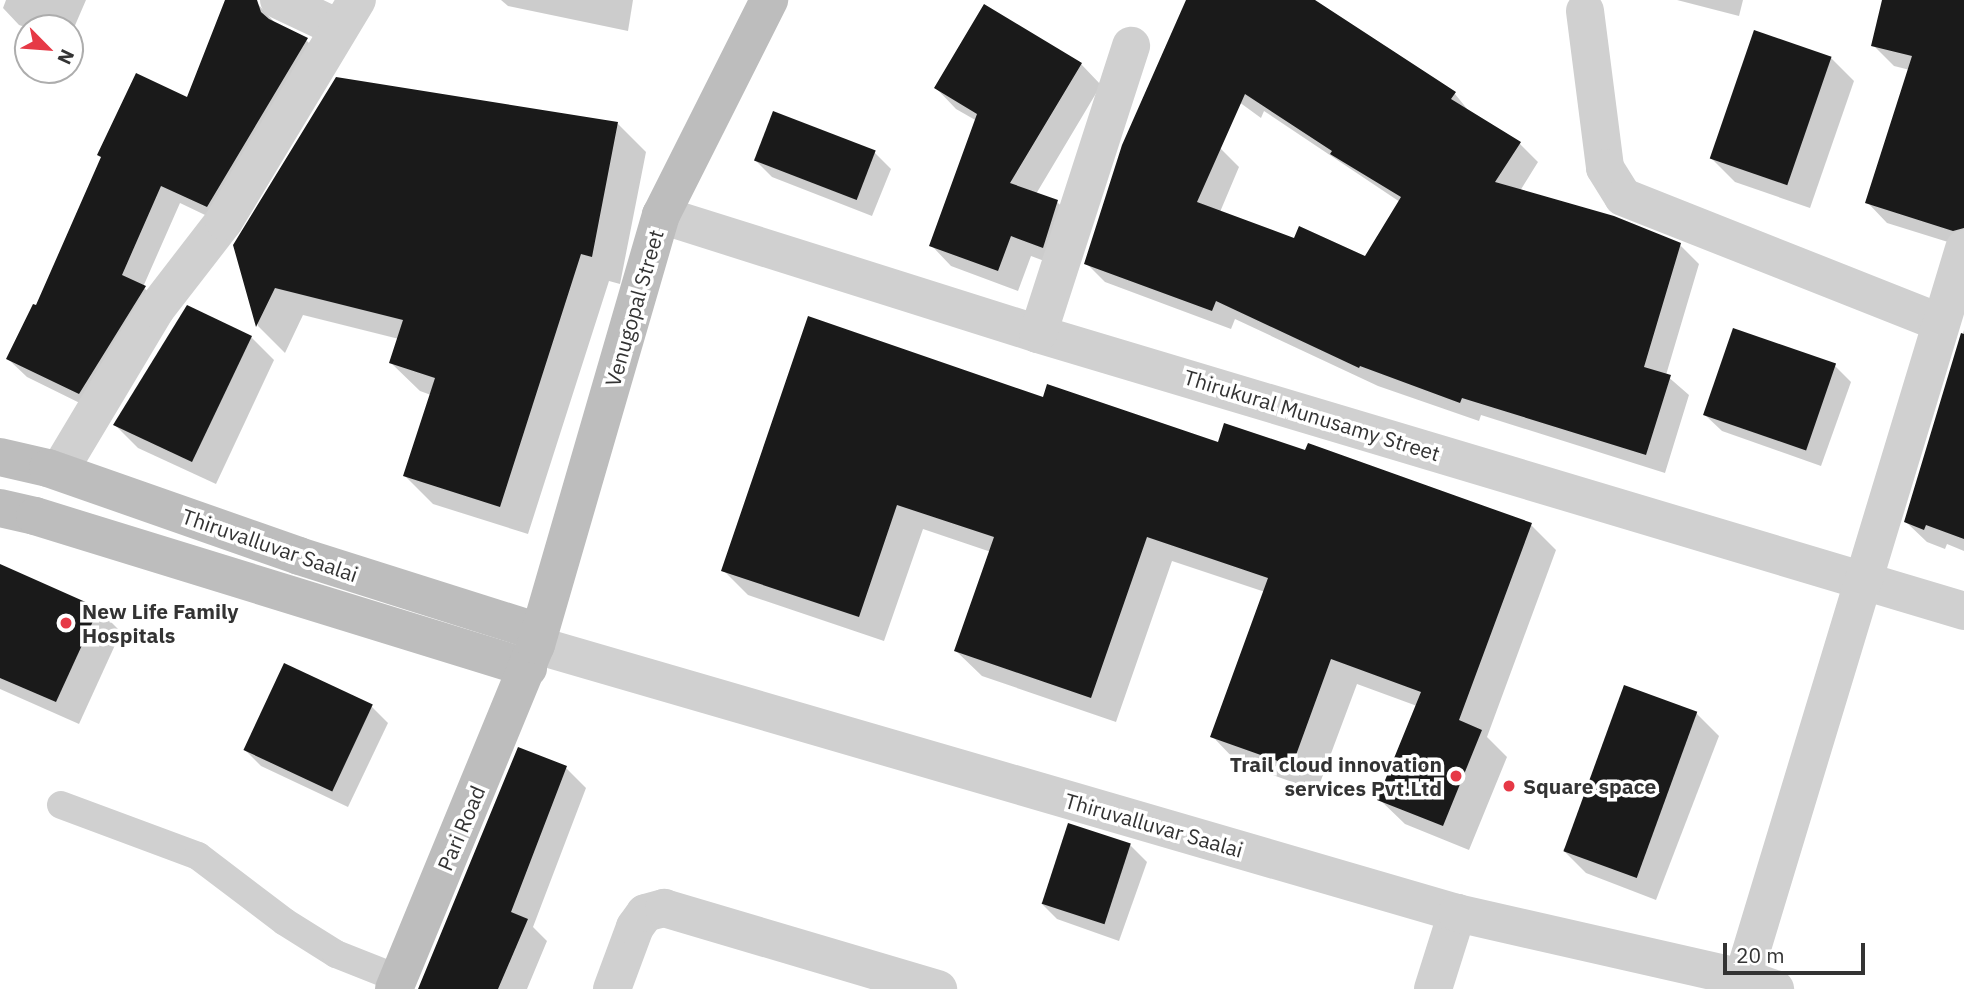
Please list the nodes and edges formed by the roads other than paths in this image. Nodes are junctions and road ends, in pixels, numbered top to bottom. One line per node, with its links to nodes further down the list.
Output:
1 (279, 0): 4 (street)
2 (769, 0): 6 (main road, Venugopal Street)
3 (1581, 4): 8 (street)
4 (348, 14): 11 (street)
5 (1131, 46): 9 (street)
6 (661, 215): 9 (street, Thirukural Munusamy Street); 15 (main road, Venugopal Street)
7 (1964, 248): 8 (street)
8 (1941, 323): 13 (street)
9 (1038, 334): 13 (street, Thirukural Munusamy Street)
10 (0, 457): 11 (main road, Thiruvalluvar Saalai)
11 (59, 471): 15 (main road, Thiruvalluvar Saalai)
12 (0, 508): 15 (main road, Thiruvalluvar Saalai)
13 (1863, 579): 14 (street, Thirukural Munusamy Street); 19 (street)
14 (1964, 611)
15 (535, 648): 17 (street, Thiruvalluvar Saalai); 18 (main road, Pari Road)
16 (61, 805): 18 (lane)
17 (1457, 913): 19 (street, Thiruvalluvar Saalai); 22 (street)
18 (397, 984)
19 (1759, 984)
20 (612, 989): 21 (street)
21 (938, 989)
22 (1433, 989)

